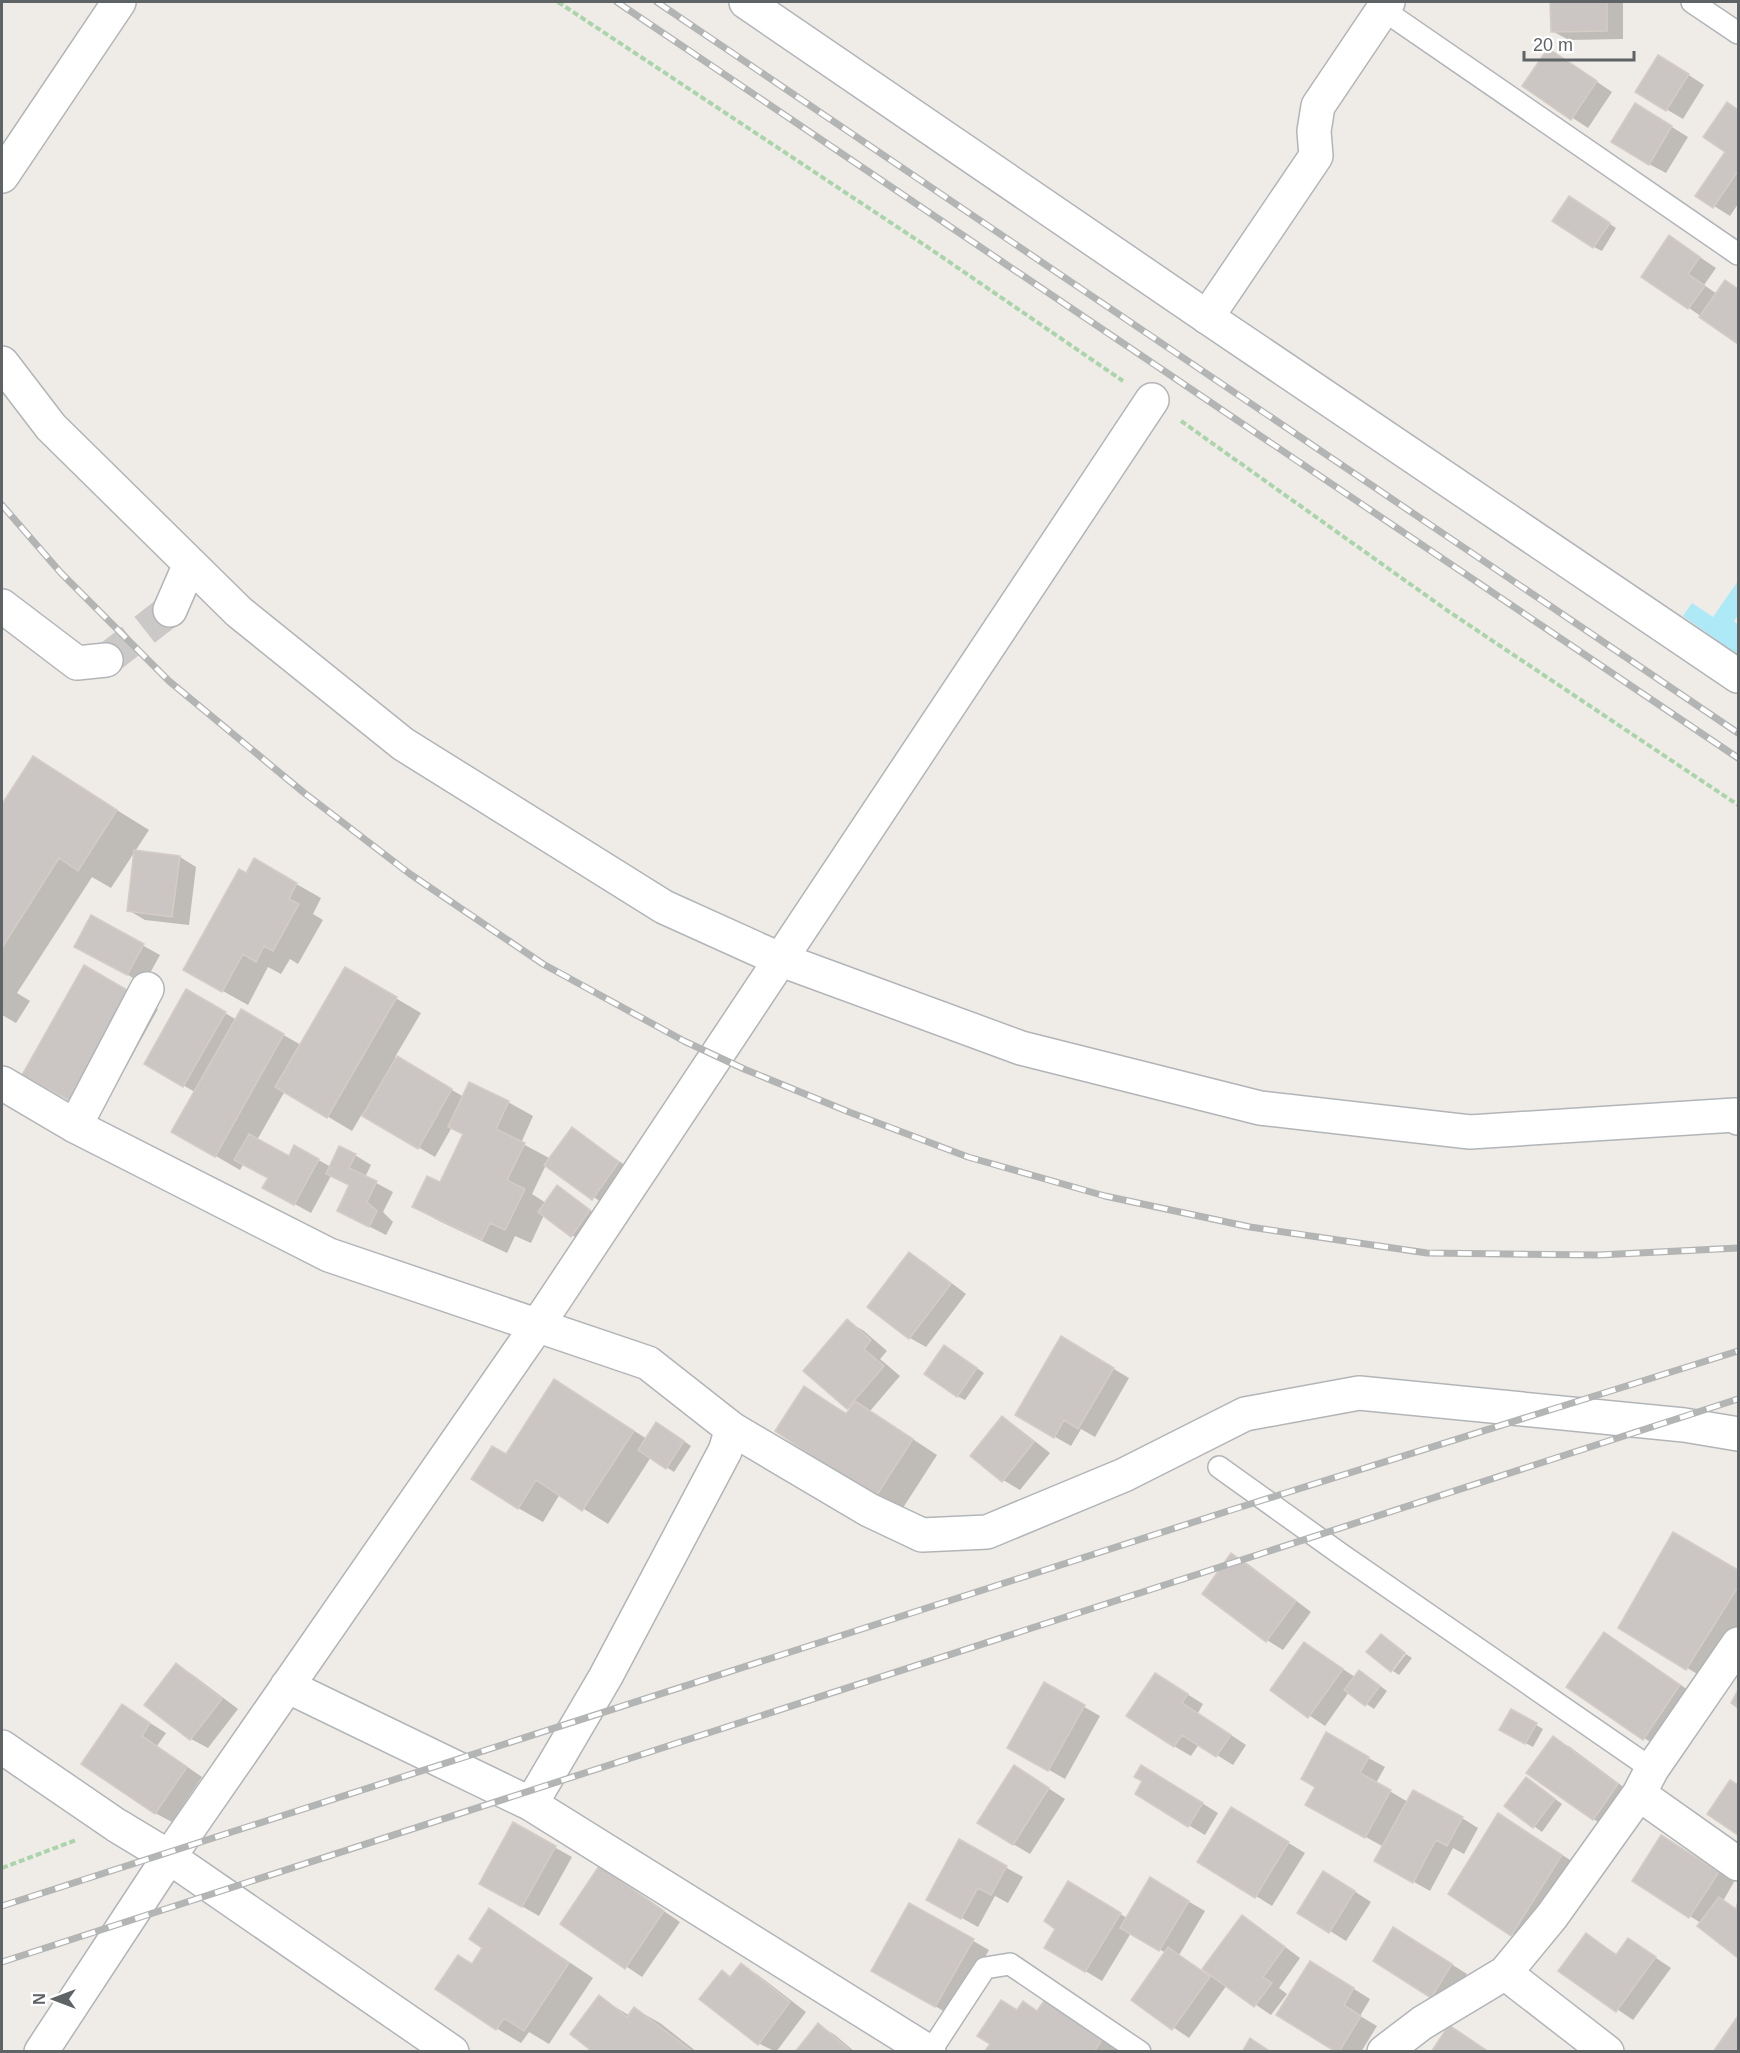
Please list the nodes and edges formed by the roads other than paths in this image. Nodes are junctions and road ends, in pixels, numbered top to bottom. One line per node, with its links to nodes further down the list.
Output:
1 (119, 2): 6 (street)
2 (746, 2): 8 (street)
3 (1692, 2): 5 (lane)
4 (1385, 5): 7 (lane); 8 (street)
5 (1738, 33)
6 (2, 176)
7 (1738, 254)
8 (1207, 317): 15 (street)
9 (2, 363): 11 (street)
10 (1152, 400): 16 (street)
11 (190, 564): 13 (street); 16 (street)
12 (2, 606): 14 (street)
13 (170, 610)
14 (106, 660)
15 (1738, 676)
16 (779, 959): 19 (street); 21 (street)
17 (147, 989): 20 (street)
18 (2, 1083): 20 (street)
19 (1738, 1118)
20 (75, 1126): 21 (street)
21 (537, 1326): 22 (street); 26 (street)
22 (732, 1429): 23 (street); 29 (street)
23 (1738, 1434)
24 (1219, 1467): 28 (lane)
25 (1738, 1644): 28 (street)
26 (287, 1686): 29 (street); 30 (street)
27 (2, 1747): 30 (street)
28 (1645, 1781): 31 (street); 32 (street)
29 (531, 1804): 35 (street)
30 (169, 1857): 33 (street); 34 (street)
31 (1738, 1864)
32 (1505, 1973): 37 (street); 38 (street)
33 (41, 2052)
34 (452, 2052)
35 (930, 2052): 36 (lane)
36 (1140, 2052)
37 (1384, 2052)
38 (1607, 2052)

